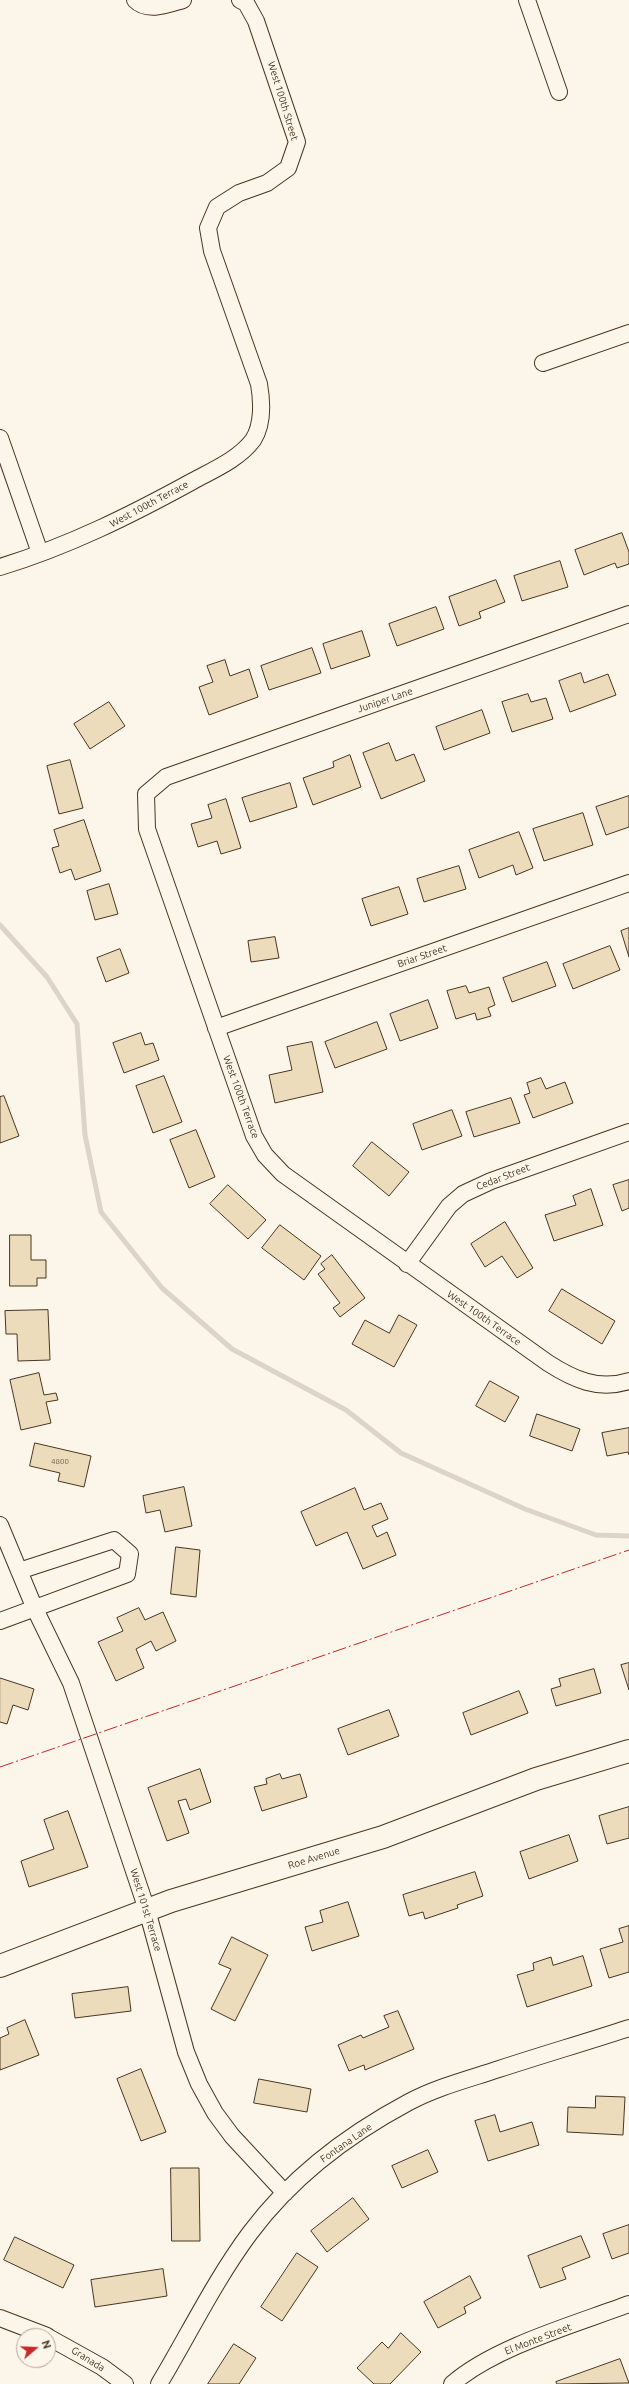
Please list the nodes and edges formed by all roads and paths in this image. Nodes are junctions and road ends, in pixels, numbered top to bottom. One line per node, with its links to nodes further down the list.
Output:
1 (135, 0): 2 (street)
2 (183, 0)
3 (240, 0): 6 (street, West 100th Street)
4 (527, 0): 5 (street)
5 (559, 92)
6 (239, 326): 10 (street, West 100th Terrace)
7 (629, 333): 8 (street)
8 (543, 363)
9 (0, 438): 10 (street)
10 (40, 554): 11 (street, West 100th Terrace)
11 (0, 567)
12 (629, 614): 13 (street, Juniper Lane)
13 (146, 794): 15 (street, West 100th Terrace)
14 (629, 883): 15 (street, Briar Street)
15 (216, 1028): 17 (street, West 100th Terrace)
16 (629, 1132): 17 (street, Cedar Street)
17 (407, 1264): 18 (street, West 100th Terrace)
18 (629, 1381)
19 (0, 1525): 20 (street, West 101st Terrace)
20 (19, 1571): 21 (street, West 101st Terrace); 21 (street)
21 (34, 1609): 22 (street); 24 (street, West 101st Terrace)
22 (0, 1621)
23 (629, 1751): 24 (main road, Roe Avenue)
24 (147, 1910): 25 (main road, Roe Avenue); 27 (street, West 101st Terrace)
25 (0, 1966)
26 (629, 2028): 27 (street, Fontana Lane)
27 (286, 2193): 33 (street, Fontana Lane)
28 (629, 2304): 34 (street, El Monte Street)
29 (0, 2318): 30 (street, Granada)
30 (26, 2328)
31 (56, 2341): 32 (street, Granada)
32 (126, 2384)
33 (159, 2384)
34 (452, 2384)

